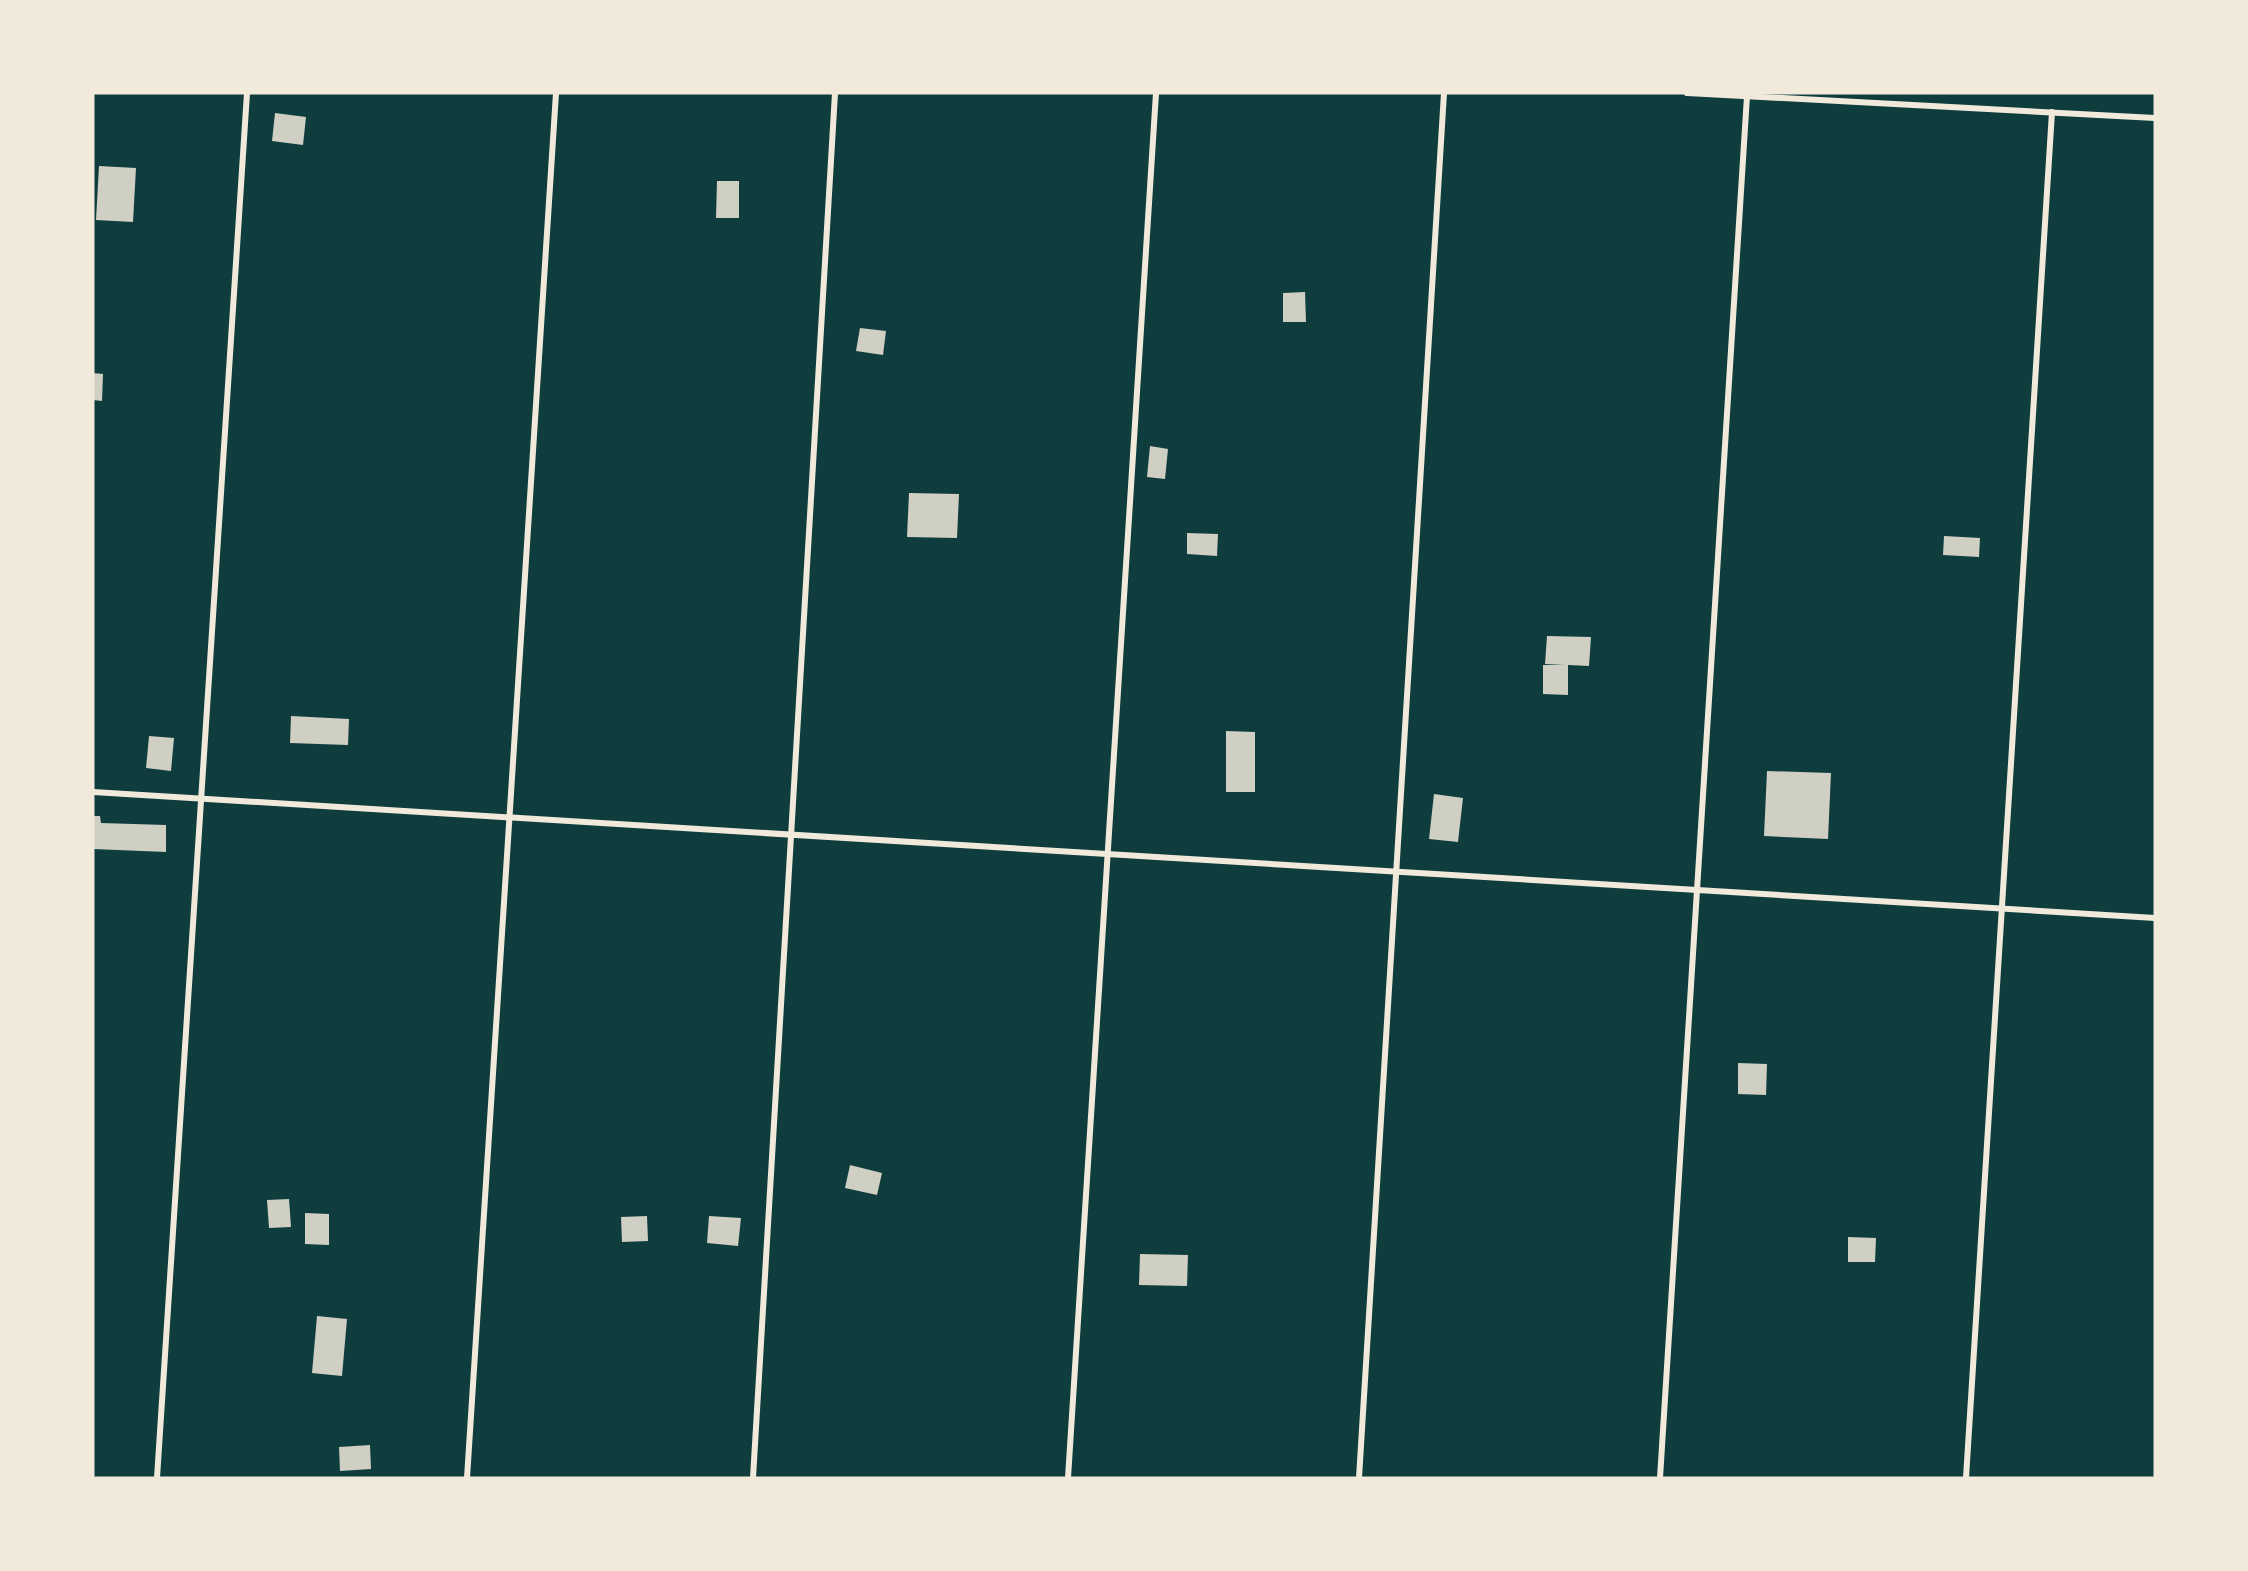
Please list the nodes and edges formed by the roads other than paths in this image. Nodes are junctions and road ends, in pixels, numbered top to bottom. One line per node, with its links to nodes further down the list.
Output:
1 (247, 93): 11 (street)
2 (556, 93): 12 (street)
3 (835, 93): 13 (street)
4 (1156, 93): 14 (street)
5 (1444, 93): 15 (street)
6 (1687, 93): 7 (street)
7 (1747, 96): 8 (street); 16 (street)
8 (2052, 112): 9 (street); 17 (street)
9 (2155, 118)
10 (93, 792): 11 (street)
11 (202, 799): 12 (street); 19 (street)
12 (509, 818): 13 (street); 20 (street)
13 (791, 835): 14 (street); 21 (street)
14 (1108, 854): 15 (street); 22 (street)
15 (1396, 872): 16 (street); 23 (street)
16 (1697, 890): 17 (street); 24 (street)
17 (2002, 909): 18 (street); 25 (street)
18 (2155, 918)
19 (157, 1478)
20 (466, 1478)
21 (753, 1478)
22 (1068, 1478)
23 (1359, 1478)
24 (1660, 1478)
25 (1966, 1478)

